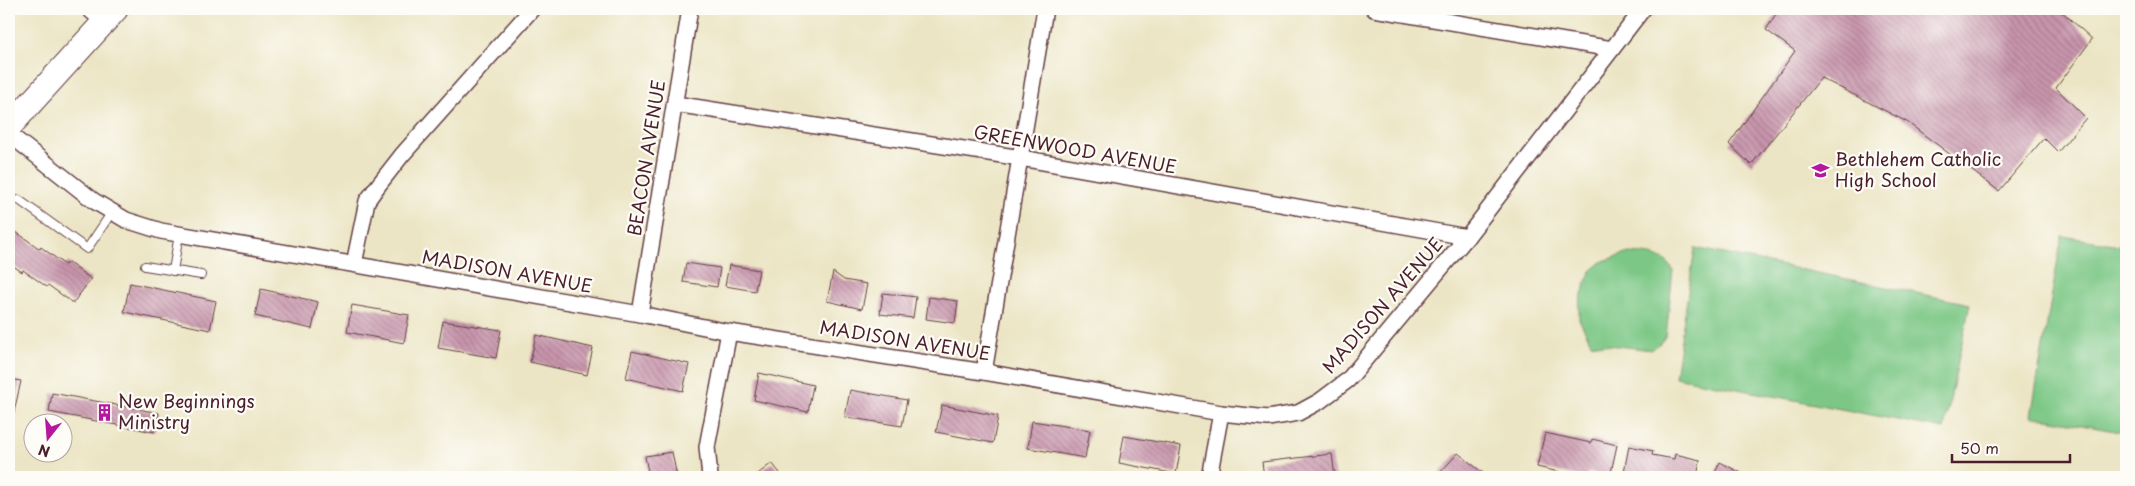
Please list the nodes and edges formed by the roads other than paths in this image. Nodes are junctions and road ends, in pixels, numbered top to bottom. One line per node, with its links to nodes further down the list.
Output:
1 (532, 9): 16 (street)
2 (690, 9): 8 (street, BEACON AVENUE)
3 (1045, 9): 11 (street)
4 (1374, 9): 7 (street)
5 (1643, 9): 7 (street, MADISON AVENUE)
6 (103, 13): 9 (main road)
7 (1612, 50): 15 (street, MADISON AVENUE)
8 (675, 104): 11 (street, GREENWOOD AVENUE); 20 (street, BEACON AVENUE)
9 (9, 126)
10 (9, 134): 13 (street, MADISON AVENUE)
11 (1021, 158): 15 (street, GREENWOOD AVENUE); 22 (street)
12 (19, 200): 13 (lane)
13 (112, 212): 14 (street, MADISON AVENUE)
14 (179, 234): 16 (street, MADISON AVENUE); 18 (lane)
15 (1467, 237): 23 (street, MADISON AVENUE)
16 (354, 264): 20 (street, MADISON AVENUE)
17 (145, 266): 18 (lane)
18 (173, 271): 19 (lane)
19 (201, 275)
20 (640, 314): 21 (street, MADISON AVENUE)
21 (729, 332): 22 (street, MADISON AVENUE); 24 (street)
22 (984, 372): 23 (street, MADISON AVENUE)
23 (1221, 413): 25 (street)
24 (710, 477)
25 (1209, 477)

